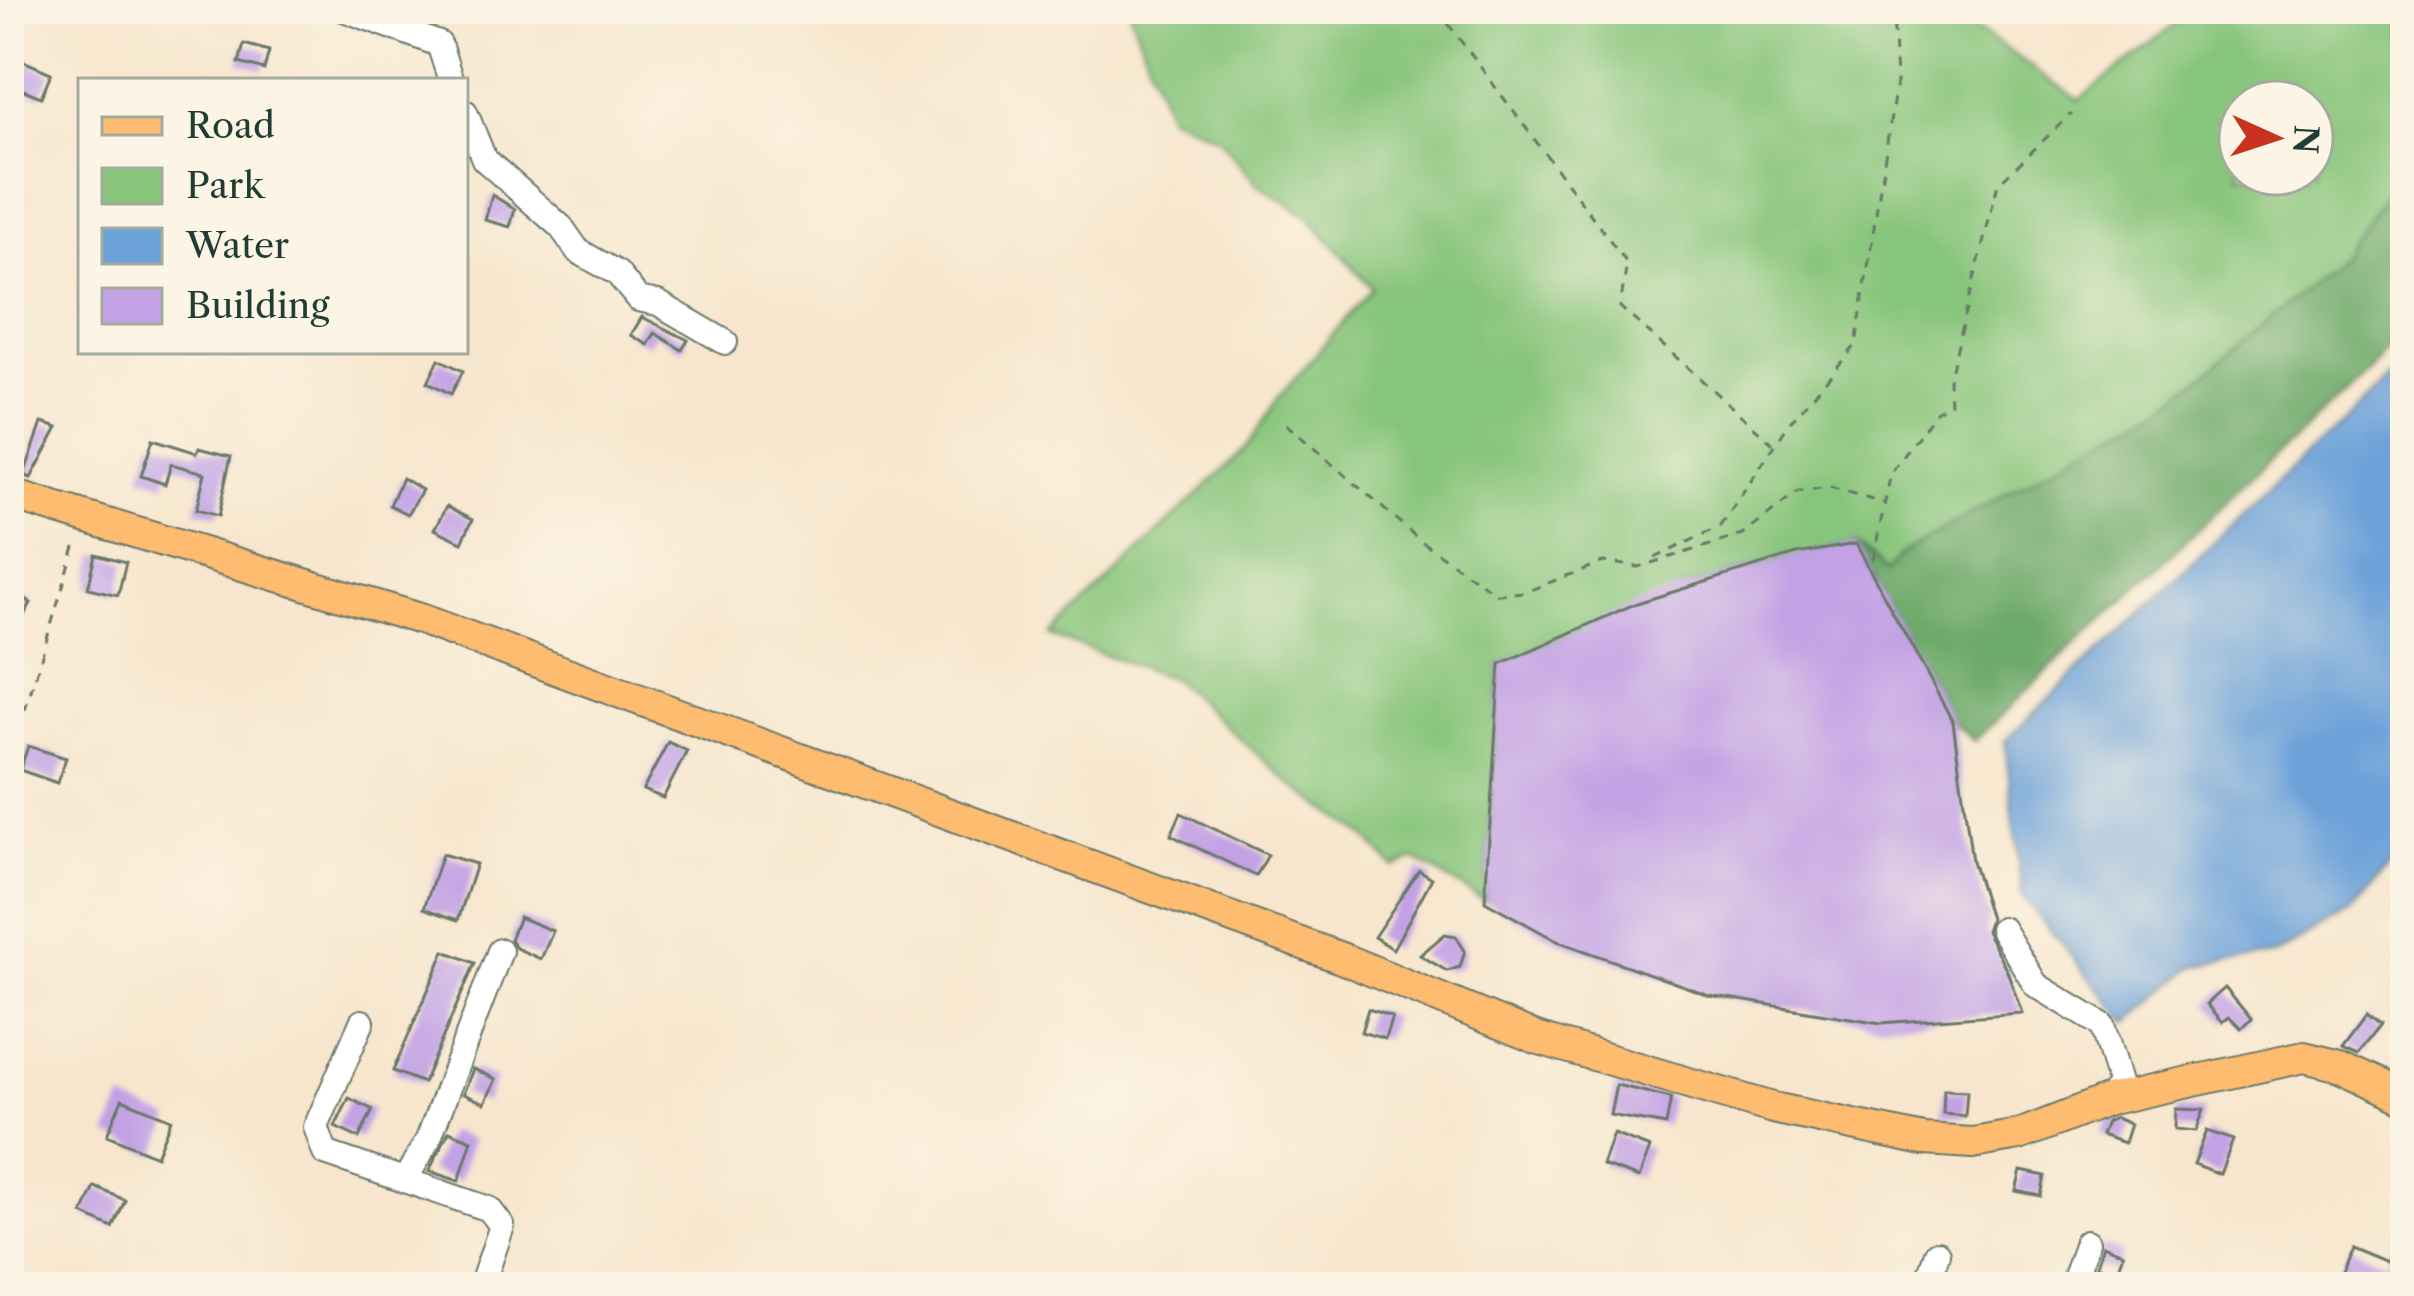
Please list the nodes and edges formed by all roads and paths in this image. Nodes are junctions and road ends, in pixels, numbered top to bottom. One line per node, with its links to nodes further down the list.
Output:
1 (344, 9): 4 (street)
2 (1437, 9): 9 (path)
3 (1893, 9): 9 (path)
4 (450, 78)
5 (2071, 114): 11 (path)
6 (468, 120): 7 (street)
7 (725, 342)
8 (1286, 424): 11 (path)
9 (1775, 446): 13 (path)
10 (9, 494): 12 (main road)
11 (1883, 503): 14 (path)
12 (84, 516): 15 (path); 22 (main road)
13 (1655, 558)
14 (1873, 559)
15 (9, 762)
16 (9, 780): 17 (path)
17 (9, 808)
18 (2002, 929): 22 (street)
19 (500, 951): 23 (street)
20 (362, 1022): 23 (street)
21 (2405, 1096): 22 (main road)
22 (2111, 1100)
23 (405, 1180): 26 (street)
24 (2086, 1241): 28 (street)
25 (1937, 1253): 27 (street)
26 (481, 1287)
27 (1925, 1287)
28 (2071, 1287)

